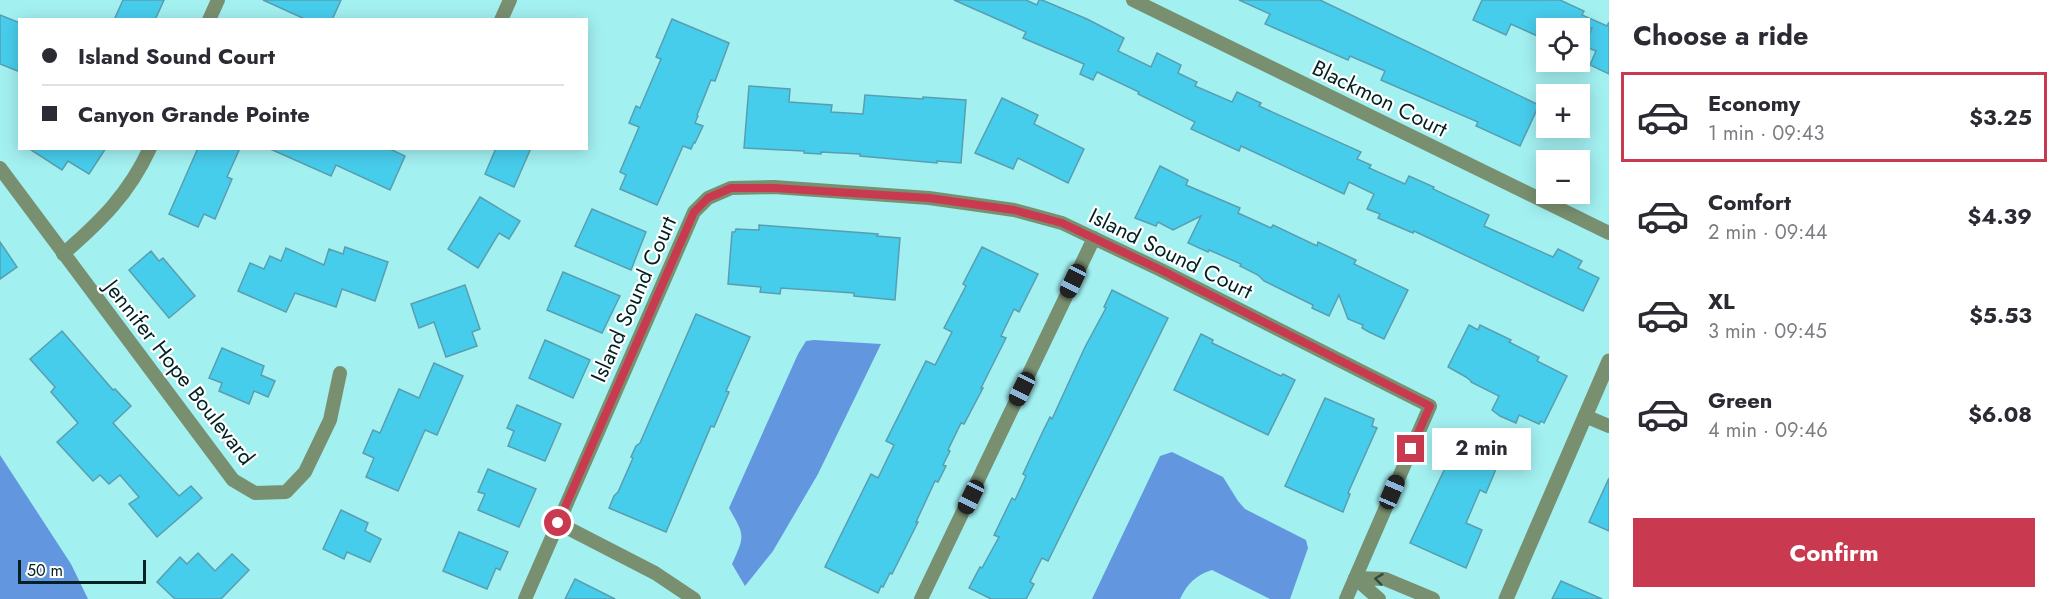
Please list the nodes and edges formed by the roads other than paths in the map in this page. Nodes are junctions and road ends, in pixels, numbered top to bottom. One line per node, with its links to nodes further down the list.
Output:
1 (218, 0): 4 (street)
2 (510, 0): 5 (street)
3 (1133, 0): 8 (street, Blackmon Court)
4 (210, 18)
5 (502, 18)
6 (149, 150): 10 (street)
7 (0, 168): 10 (street, Jennifer Hope Boulevard)
8 (1609, 233)
9 (1094, 238): 15 (street, Island Sound Court); 16 (street, Island Sound Court); 19 (street)
10 (63, 254): 12 (street, Jennifer Hope Boulevard)
11 (1609, 361): 13 (street)
12 (340, 373)
13 (1585, 416): 14 (street); 23 (street)
14 (1609, 426)
15 (558, 523): 17 (street, Island Sound Court); 18 (street)
16 (1355, 578): 20 (street); 21 (street); 22 (street, one-way to 16)
17 (525, 599)
18 (694, 599)
19 (921, 599)
20 (1346, 599)
21 (1379, 599)
22 (1433, 599)
23 (1506, 599)

